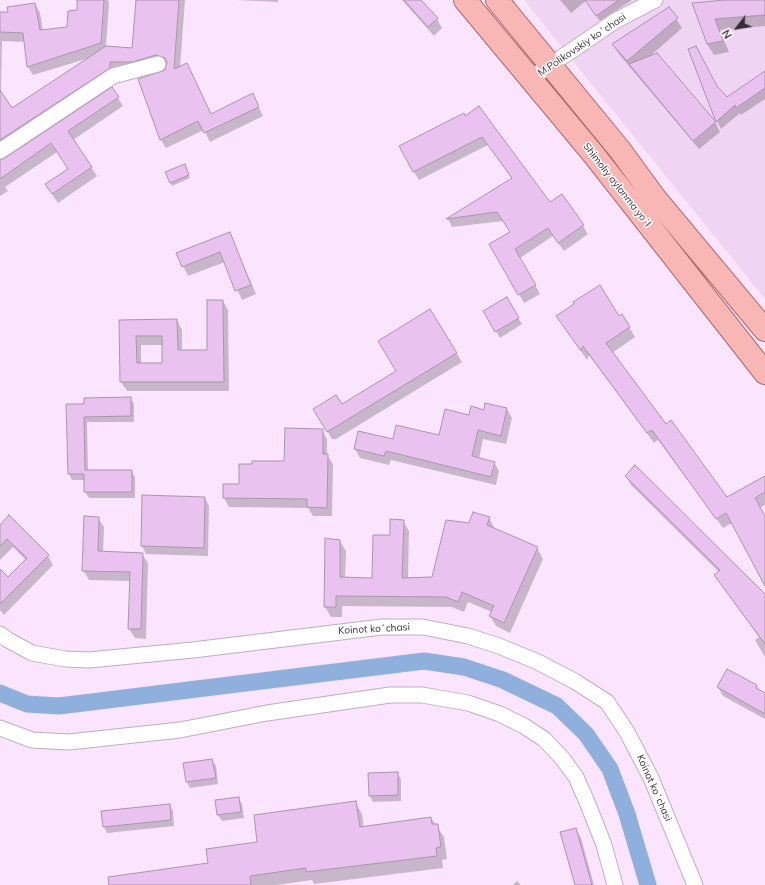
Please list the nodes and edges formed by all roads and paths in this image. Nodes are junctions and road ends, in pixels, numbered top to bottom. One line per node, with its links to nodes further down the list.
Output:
1 (466, 0): 6 (main road, Shimoliy aylanma yoʻl)
2 (497, 0): 5 (main road)
3 (655, 0): 5 (street, M.Polikovskiy koʻchasi)
4 (158, 64): 7 (street)
5 (550, 66): 6 (street, M.Polikovskiy koʻchasi); 8 (main road)
6 (530, 79): 9 (main road, Shimoliy aylanma yoʻl)
7 (0, 151)
8 (765, 330)
9 (765, 373)
10 (0, 634): 13 (street, Koinot koʻchasi)
11 (0, 728): 12 (street)
12 (615, 885)
13 (695, 885)

